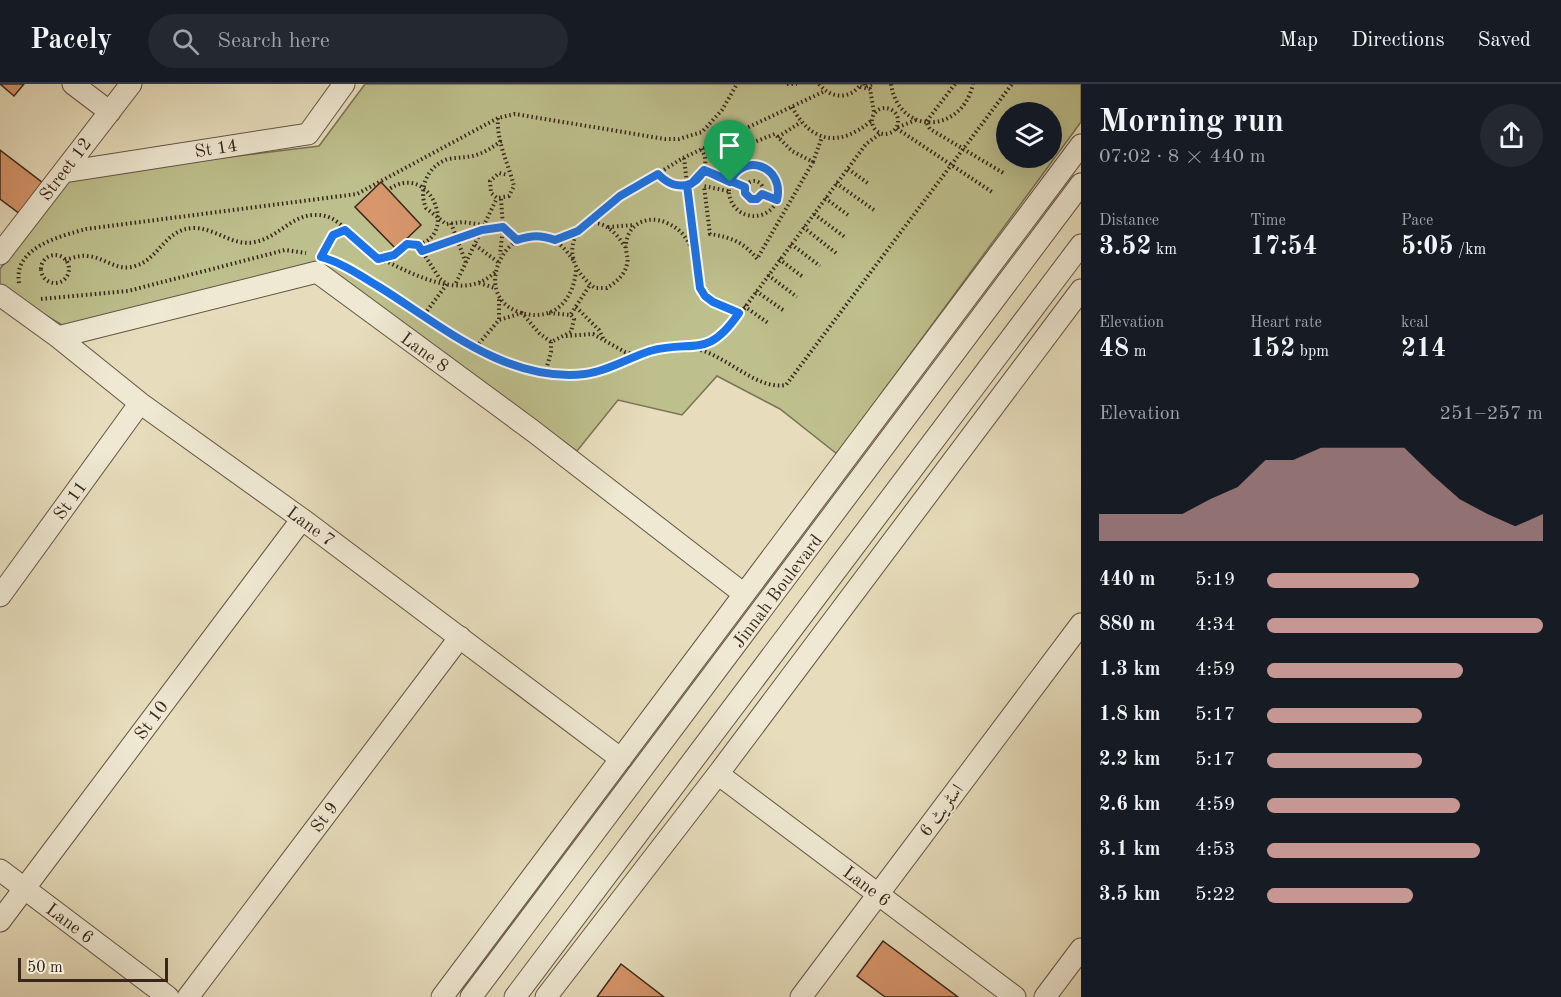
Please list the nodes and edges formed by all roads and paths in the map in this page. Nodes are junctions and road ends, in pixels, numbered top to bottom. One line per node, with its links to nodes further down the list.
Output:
1 (73, 84): 18 (street)
2 (131, 84): 18 (street, Street 12)
3 (344, 84): 38 (street, St 14)
4 (737, 84): 20 (path)
5 (787, 84): 6 (path)
6 (797, 84)
7 (819, 84): 14 (path)
8 (874, 84): 13 (path)
9 (891, 84): 15 (path)
10 (955, 84): 24 (path)
11 (973, 84): 24 (path)
12 (1012, 84): 32 (path)
13 (862, 86): 14 (path); 19 (path)
14 (825, 91): 16 (path)
15 (899, 106): 17 (path); 21 (path)
16 (792, 107): 23 (path); 31 (path)
17 (894, 111): 19 (path); 25 (path)
18 (110, 112): 38 (street, Street 12)
19 (874, 112): 22 (path)
20 (498, 118): 29 (path); 102 (path)
21 (916, 120): 24 (path); 25 (path)
22 (872, 121): 26 (path); 28 (path)
23 (801, 122): 27 (path); 28 (path)
24 (926, 122): 32 (path)
25 (896, 128): 26 (path); 35 (path)
26 (881, 134): 36 (path)
27 (778, 137): 34 (path); 39 (path)
28 (822, 137): 34 (path)
29 (501, 141): 42 (path); 49 (path)
30 (1081, 145): 130 (street)
31 (701, 148): 33 (path); 37 (path)
32 (964, 149): 35 (path); 41 (path)
33 (684, 158): 40 (path); 47 (path)
34 (813, 162): 51 (path)
35 (952, 165): 52 (path); 125 (path)
36 (848, 169): 44 (path); 45 (path)
37 (704, 170): 43 (path); 47 (path)
38 (64, 172): 82 (street, Street 12)
39 (735, 173): 43 (path); 56 (path)
40 (658, 174): 47 (path); 64 (path)
41 (1005, 174)
42 (508, 175): 54 (path); 54 (path)
43 (730, 182): 48 (path); 51 (path)
44 (836, 183): 55 (path); 57 (path)
45 (869, 184)
46 (1081, 184): 145 (street, Jinnah Boulevard)
47 (687, 185): 90 (path)
48 (745, 187): 53 (path); 53 (path)
49 (423, 188): 50 (path); 60 (path); 60 (path)
50 (388, 190)
51 (728, 191): 56 (path)
52 (992, 192)
53 (762, 194): 56 (path)
54 (499, 198): 62 (path); 65 (path)
55 (825, 198): 58 (path); 59 (path)
56 (777, 200)
57 (874, 210)
58 (814, 214): 67 (path); 71 (path)
59 (848, 216)
60 (438, 219): 61 (path); 77 (path)
61 (451, 223): 62 (path); 72 (path)
62 (484, 225): 69 (path)
63 (634, 225): 66 (path); 79 (path); 90 (path)
64 (583, 226): 66 (path); 70 (path)
65 (503, 227): 69 (path); 73 (path); 89 (path)
66 (608, 227): 79 (path)
67 (803, 227): 76 (path); 81 (path)
68 (345, 230): 83 (path); 85 (path); 87 (path)
69 (482, 230): 72 (path); 75 (path)
70 (578, 231): 74 (path); 88 (path)
71 (846, 238)
72 (457, 240): 80 (path); 91 (path)
73 (517, 240): 74 (path); 89 (path)
74 (555, 240): 88 (path)
75 (475, 244): 89 (path); 91 (path)
76 (791, 244): 86 (path); 93 (path)
77 (418, 245): 80 (path); 85 (path)
78 (1081, 245): 141 (street, Jinnah Boulevard)
79 (625, 249): 101 (path)
80 (422, 251): 99 (path)
81 (836, 253)
82 (0, 254)
83 (321, 257): 84 (path); 109 (path)
84 (329, 259)
85 (378, 259): 99 (path)
86 (779, 259): 96 (path); 97 (path)
87 (65, 260): 87 (path)
88 (573, 260): 94 (path)
89 (499, 261): 95 (path)
90 (696, 262): 115 (path)
91 (466, 263): 100 (path)
92 (343, 264): 116 (path)
93 (820, 266)
94 (576, 270): 101 (path); 114 (path)
95 (496, 272): 98 (path); 103 (path)
96 (768, 274): 104 (path); 108 (path)
97 (803, 277)
98 (479, 283): 100 (path); 103 (path)
99 (447, 284): 100 (path); 116 (path)
100 (456, 284)
101 (590, 285): 111 (path)
102 (22, 288)
103 (495, 288): 107 (path)
104 (756, 291): 110 (path); 112 (path)
105 (1080, 293): 135 (street)
106 (0, 295): 121 (street, Lane 7)
107 (499, 297): 113 (path); 118 (path)
108 (797, 297)
109 (34, 298)
110 (744, 306): 115 (path); 119 (path)
111 (576, 307): 117 (path); 122 (path)
112 (783, 310)
113 (522, 313): 114 (path); 118 (path); 123 (path)
114 (548, 313): 117 (path)
115 (739, 313): 125 (path)
116 (424, 315): 124 (path)
117 (571, 315): 120 (path)
118 (499, 320): 124 (path)
119 (768, 323)
120 (565, 336): 122 (path); 123 (path)
121 (58, 337): 128 (street, Lane 7); 130 (street, Lane 8)
122 (604, 340): 126 (path)
123 (551, 342): 127 (path)
124 (476, 347): 127 (path)
125 (693, 348): 126 (path)
126 (638, 356): 127 (path)
127 (545, 375)
128 (140, 403): 129 (street, Lane 7); 131 (street, St 11)
129 (302, 519): 133 (street, Lane 7); 137 (street, St 10)
130 (744, 594): 134 (street)
131 (0, 596)
132 (1081, 624): 138 (street, اسٹریٹ 6)
133 (460, 637): 134 (street, Lane 7); 143 (street, St 9)
134 (621, 759): 144 (street)
135 (718, 774): 138 (street, Lane 6); 146 (street)
136 (0, 870): 137 (street, Lane 6)
137 (24, 889): 139 (street, St 10); 142 (street, Lane 6)
138 (878, 894): 147 (street, اسٹریٹ 6); 148 (street, Lane 6)
139 (0, 921)
140 (1081, 949): 149 (street)
141 (524, 993)
142 (168, 997)
143 (188, 997)
144 (442, 997)
145 (471, 997)
146 (546, 997)
147 (801, 997)
148 (1015, 997)
149 (1046, 997)

